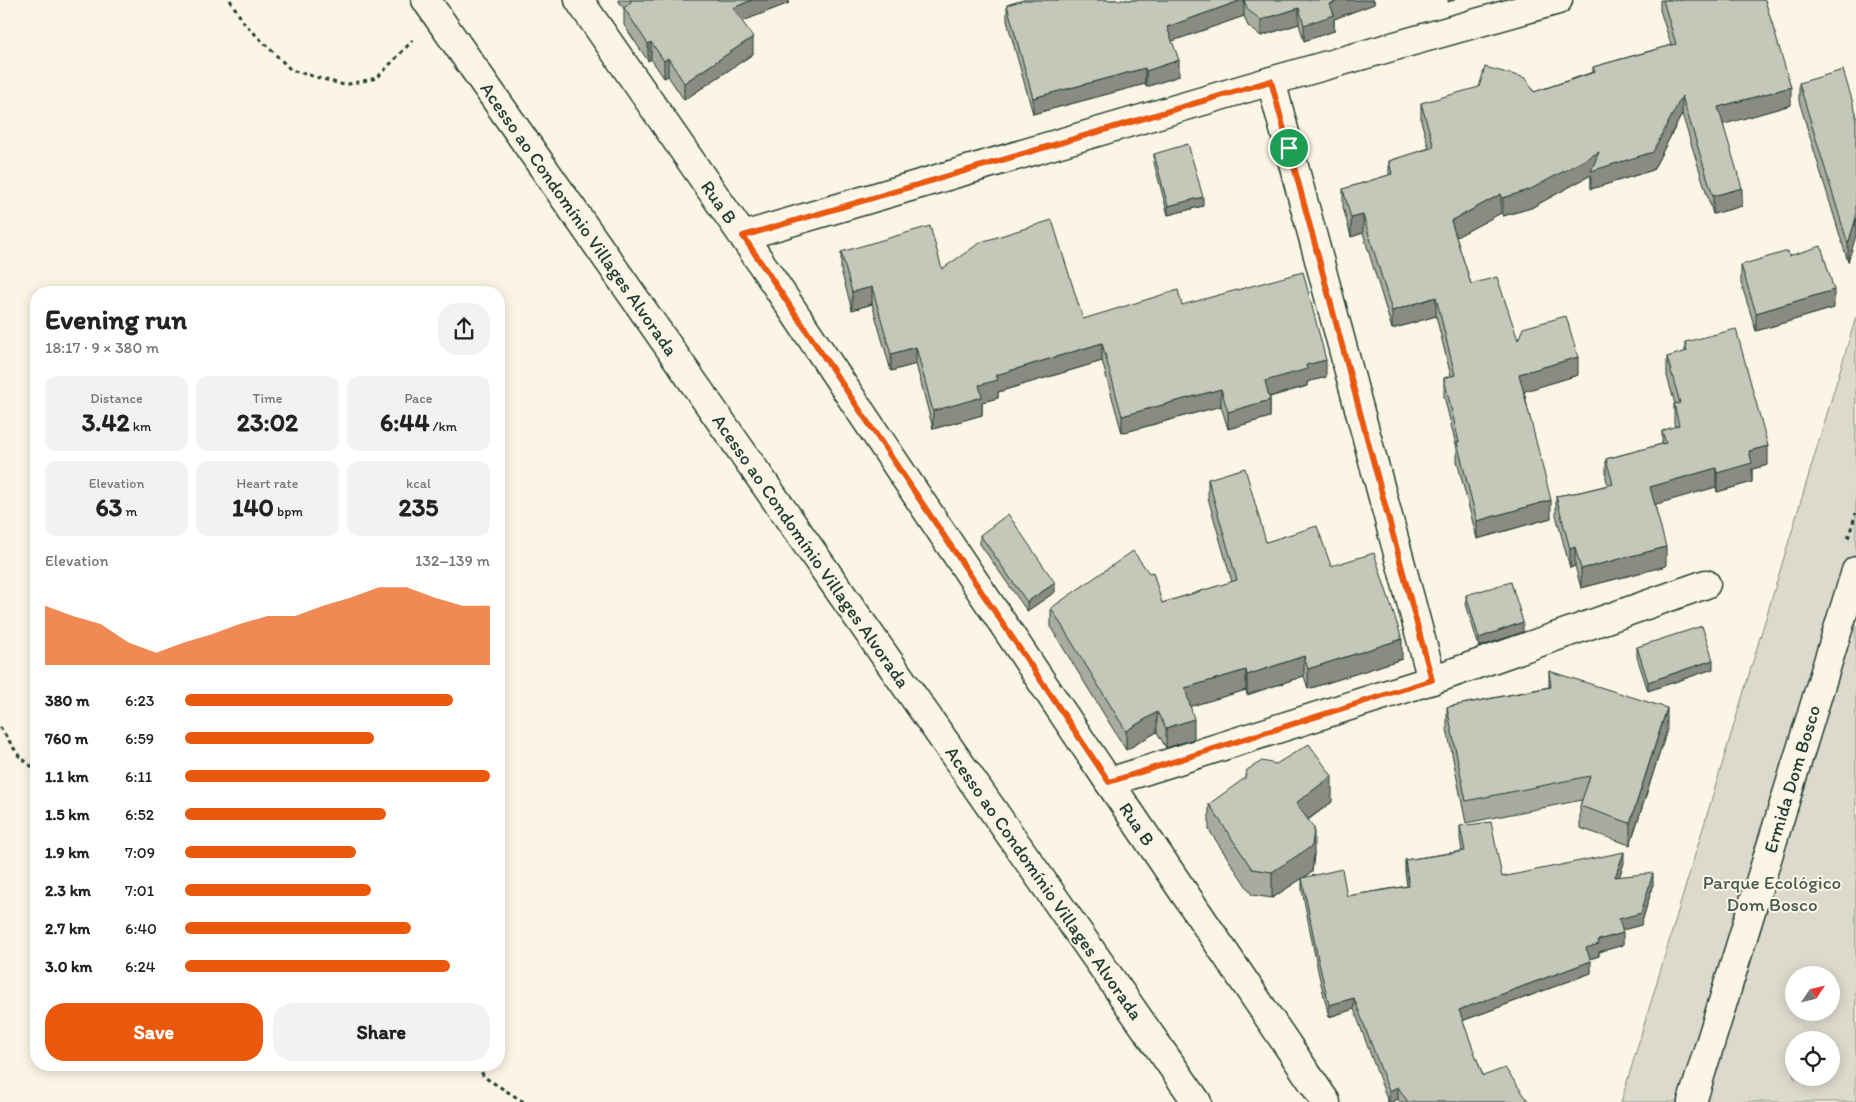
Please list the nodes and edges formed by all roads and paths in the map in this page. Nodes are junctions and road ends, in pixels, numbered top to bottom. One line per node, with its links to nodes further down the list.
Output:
1 (230, 0): 4 (path)
2 (579, 0): 6 (street, Rua B)
3 (1558, 0): 5 (street)
4 (431, 8): 15 (street, Acesso ao Condomínio Villages Alvorada)
5 (1271, 81): 6 (street); 9 (street)
6 (743, 236): 12 (street, Rua B)
7 (1856, 571): 17 (street, Ermida Dom Bosco)
8 (1706, 584): 9 (street)
9 (1432, 680): 12 (street)
10 (0, 727): 11 (path)
11 (30, 765)
12 (1109, 782): 16 (street, Rua B)
13 (481, 1071): 14 (path)
14 (524, 1102)
15 (1197, 1102)
16 (1326, 1102)
17 (1692, 1102)

